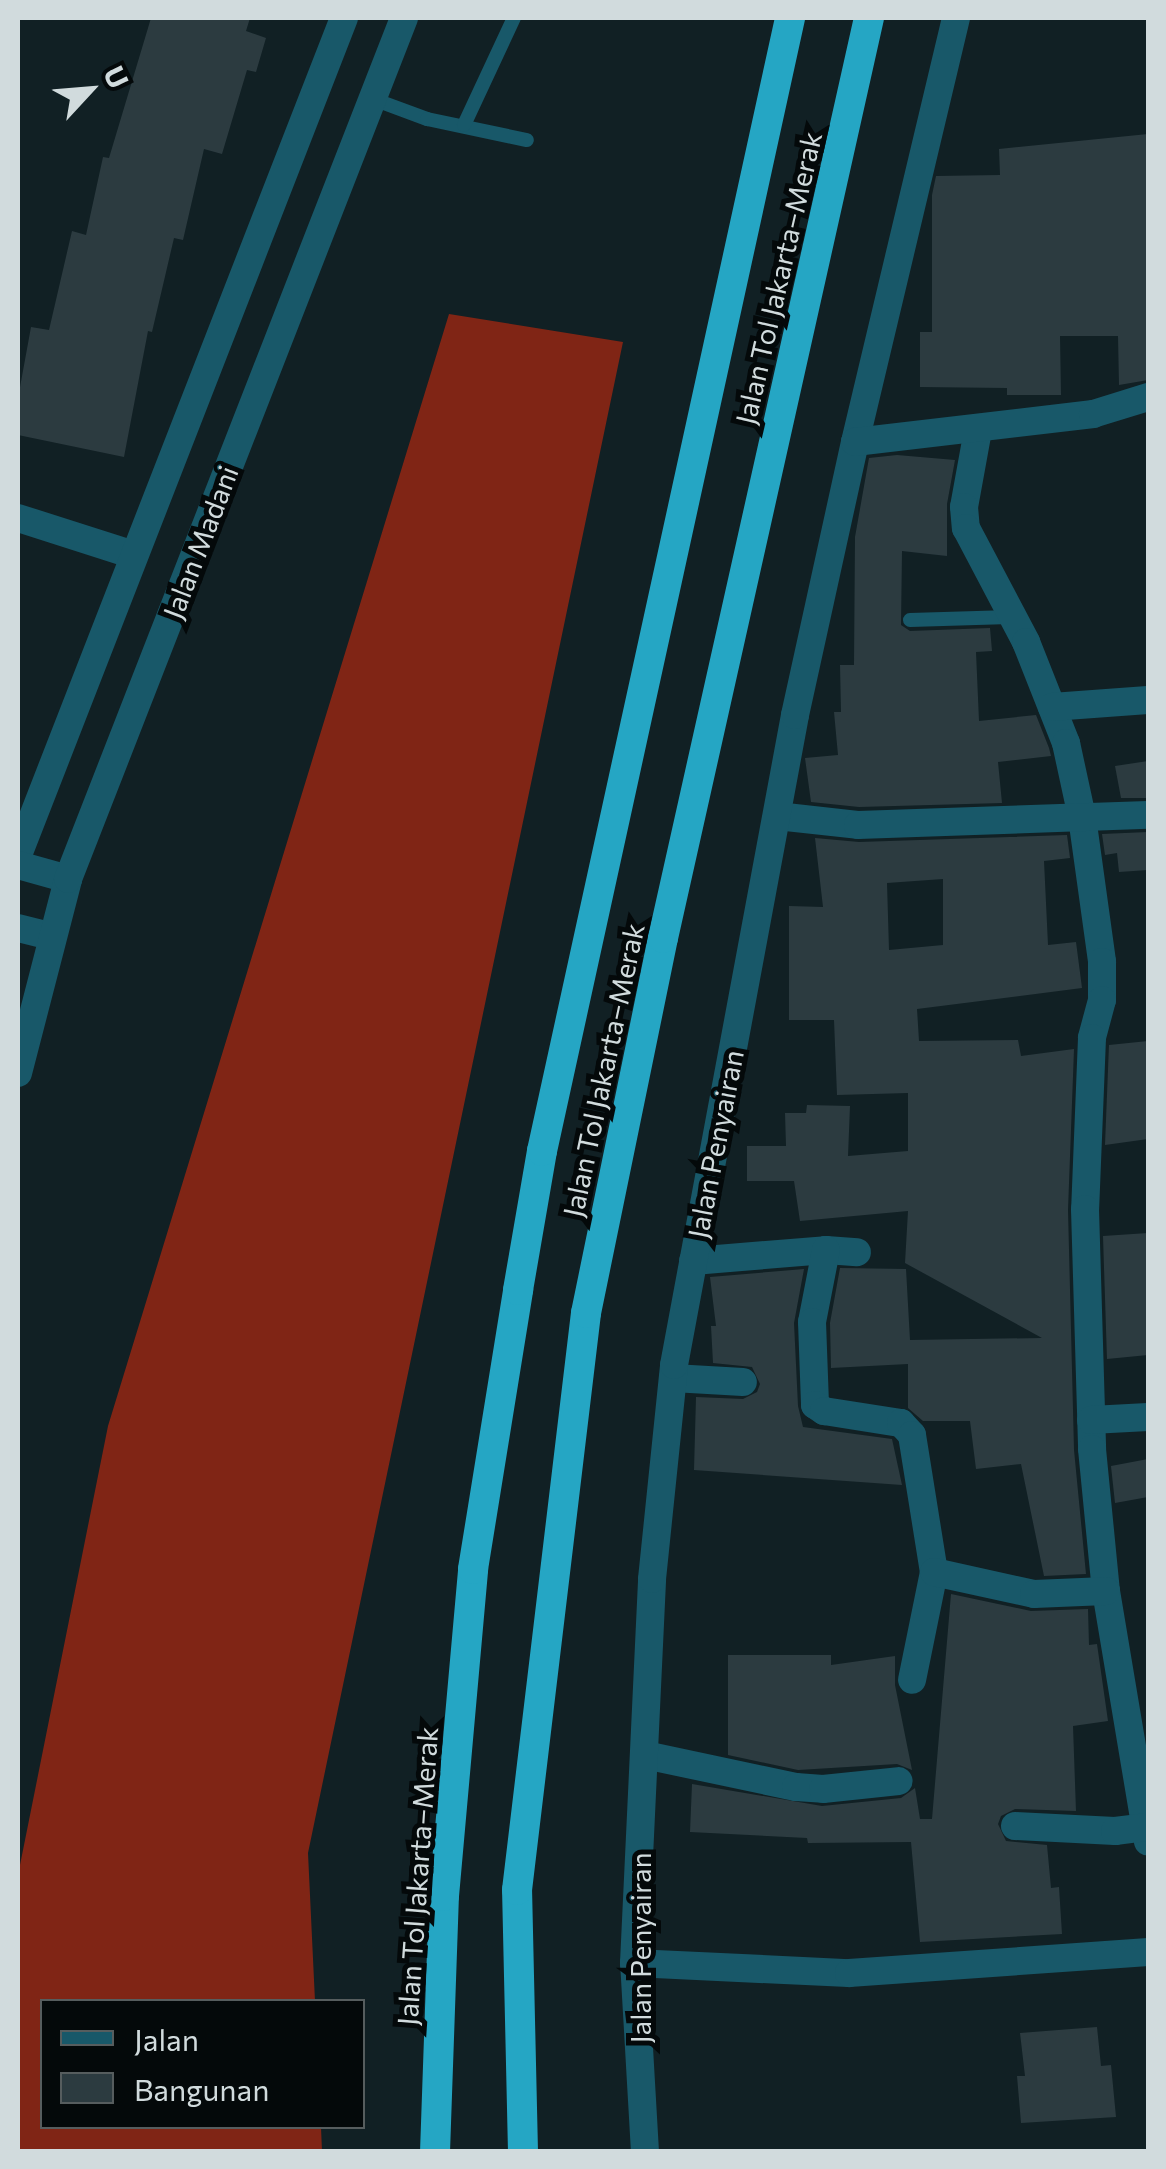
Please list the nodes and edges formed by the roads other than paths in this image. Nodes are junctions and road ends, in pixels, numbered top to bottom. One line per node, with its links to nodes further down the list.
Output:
1 (344, 18): 14 (street, Jalan Madani)
2 (404, 18): 7 (street, Jalan Madani)
3 (514, 18): 8 (lane)
4 (790, 18): 44 (highway, Jalan Tol Jakarta–Merak)
5 (869, 18): 45 (highway, Jalan Tol Jakarta–Merak)
6 (956, 18): 12 (street, Jalan Penyairan)
7 (373, 99): 8 (lane); 24 (street, Jalan Madani)
8 (464, 125): 9 (lane)
9 (527, 140)
10 (1148, 397): 11 (street)
11 (978, 430): 12 (street); 15 (street)
12 (855, 442): 20 (street, Jalan Penyairan)
13 (18, 518): 14 (street)
14 (134, 554): 22 (street, Jalan Madani)
15 (1010, 617): 16 (lane); 18 (street)
16 (910, 620)
17 (1148, 700): 18 (street)
18 (1052, 707): 21 (street)
19 (1148, 814): 21 (street)
20 (776, 816): 21 (street); 30 (street, Jalan Penyairan)
21 (1082, 817): 34 (street)
22 (18, 855)
23 (18, 865): 24 (street)
24 (68, 878): 26 (street, Jalan Madani)
25 (18, 928): 26 (street)
26 (50, 936): 27 (street, Jalan Madani)
27 (18, 1073)
28 (826, 1250): 29 (street); 30 (street); 35 (street)
29 (857, 1252)
30 (694, 1261): 31 (street, Jalan Penyairan)
31 (673, 1378): 32 (street); 38 (street, Jalan Penyairan)
32 (743, 1382)
33 (1148, 1417): 34 (street)
34 (1091, 1420): 36 (street)
35 (934, 1572): 36 (street); 37 (street)
36 (1106, 1591): 41 (street)
37 (912, 1680)
38 (645, 1755): 39 (street); 43 (street, Jalan Penyairan)
39 (899, 1781)
40 (1015, 1826): 41 (street)
41 (1147, 1834)
42 (1148, 1952): 43 (street)
43 (634, 1963): 46 (street, Jalan Penyairan)
44 (436, 2152)
45 (523, 2152)
46 (645, 2152)

